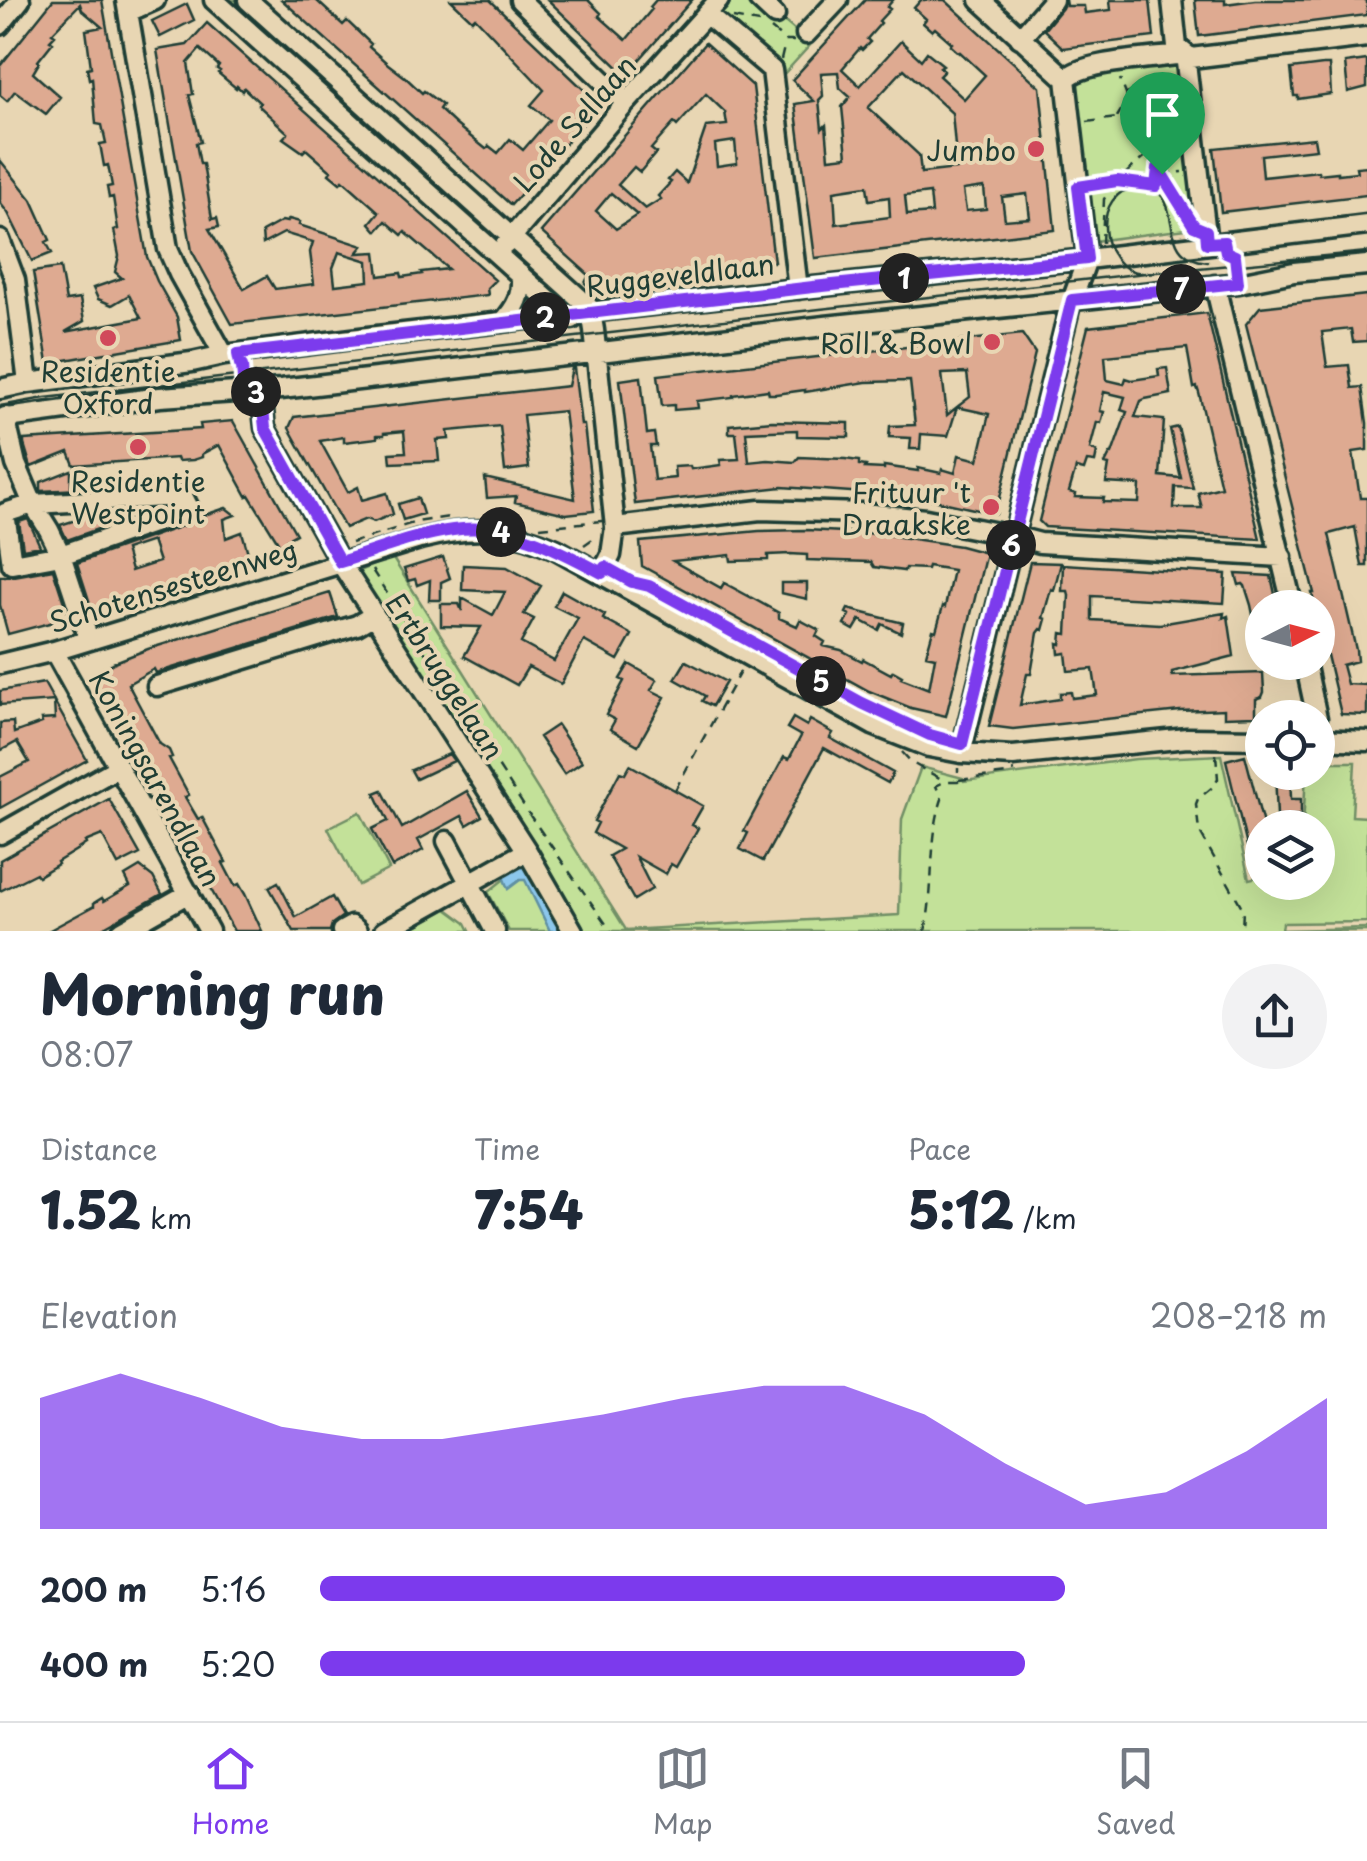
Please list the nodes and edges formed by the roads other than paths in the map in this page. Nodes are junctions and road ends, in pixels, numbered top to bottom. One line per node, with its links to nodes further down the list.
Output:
1 (20, 0): 14 (street)
2 (155, 0): 11 (street)
3 (214, 0): 22 (street)
4 (248, 0): 21 (street)
5 (520, 0): 20 (street)
6 (759, 0): 13 (street)
7 (838, 0): 15 (street)
8 (980, 0): 17 (street)
9 (1053, 0): 17 (street)
10 (1172, 0): 18 (street)
11 (127, 6): 38 (street)
12 (713, 12): 20 (street, Lode Sellaan); 32 (street)
13 (775, 15)
14 (0, 25)
15 (806, 34)
16 (1367, 37): 18 (street)
17 (1020, 38): 19 (street)
18 (1181, 50): 19 (street); 24 (street)
19 (1066, 79): 28 (street)
20 (626, 103): 25 (street, Lode Sellaan)
21 (366, 105): 22 (street); 25 (street)
22 (351, 123): 27 (street)
23 (1367, 225): 24 (street, Ruggeveldlaan)
24 (1206, 236): 28 (street, Ruggeveldlaan)
25 (512, 237): 27 (street, Lode Sellaan); 35 (street)
26 (0, 240): 39 (street)
27 (498, 253): 30 (street)
28 (1087, 259): 32 (street, Ruggeveldlaan); 33 (street)
29 (1367, 265): 31 (street)
30 (521, 275): 34 (street); 36 (street)
31 (1215, 285): 33 (street); 48 (street)
32 (798, 289): 35 (street, Ruggeveldlaan)
33 (1072, 300): 37 (street); 45 (street)
34 (566, 315): 35 (street); 36 (street, Ruggeveldlaan)
35 (593, 321): 37 (street)
36 (503, 322): 38 (street, Ruggeveldlaan)
37 (596, 353): 41 (street); 44 (street)
38 (224, 355): 39 (street, Ruggeveldlaan)
39 (28, 383): 40 (street, Ruggeveldlaan)
40 (0, 389)
41 (261, 391): 42 (street); 47 (street, Ertbruggelaan)
42 (2, 418): 43 (street)
43 (33, 504): 46 (street); 46 (street); 46 (street)
44 (611, 521): 45 (street); 49 (street)
45 (1013, 536): 48 (street); 59 (street)
46 (60, 555): 52 (street)
47 (336, 556): 49 (street, Schotensesteenweg); 51 (street, Ertbruggelaan); 52 (street, Schotensesteenweg)
48 (1282, 558): 50 (street)
49 (602, 573): 59 (street, Schotensesteenweg)
50 (1289, 590)
51 (374, 615): 55 (street); 63 (street, Ertbruggelaan)
52 (89, 640): 53 (street, Schotensesteenweg)
53 (54, 652): 54 (street, Schotensesteenweg); 60 (street, Koningsarendlaan)
54 (0, 664)
55 (157, 686)
56 (1245, 739): 59 (street, Schotensesteenweg)
57 (1335, 740): 58 (street)
58 (1367, 741)
59 (960, 759)
60 (120, 766): 61 (street); 65 (street, Koningsarendlaan)
61 (0, 834)
62 (447, 841): 64 (street)
63 (528, 851): 64 (street); 72 (street, Ertbruggelaan)
64 (470, 883): 70 (street); 71 (street)
65 (189, 893): 66 (street); 67 (street, Koningsarendlaan)
66 (122, 931)
67 (209, 931)
68 (342, 931): 69 (street)
69 (357, 931)
70 (384, 931)
71 (496, 931)
72 (573, 931)

